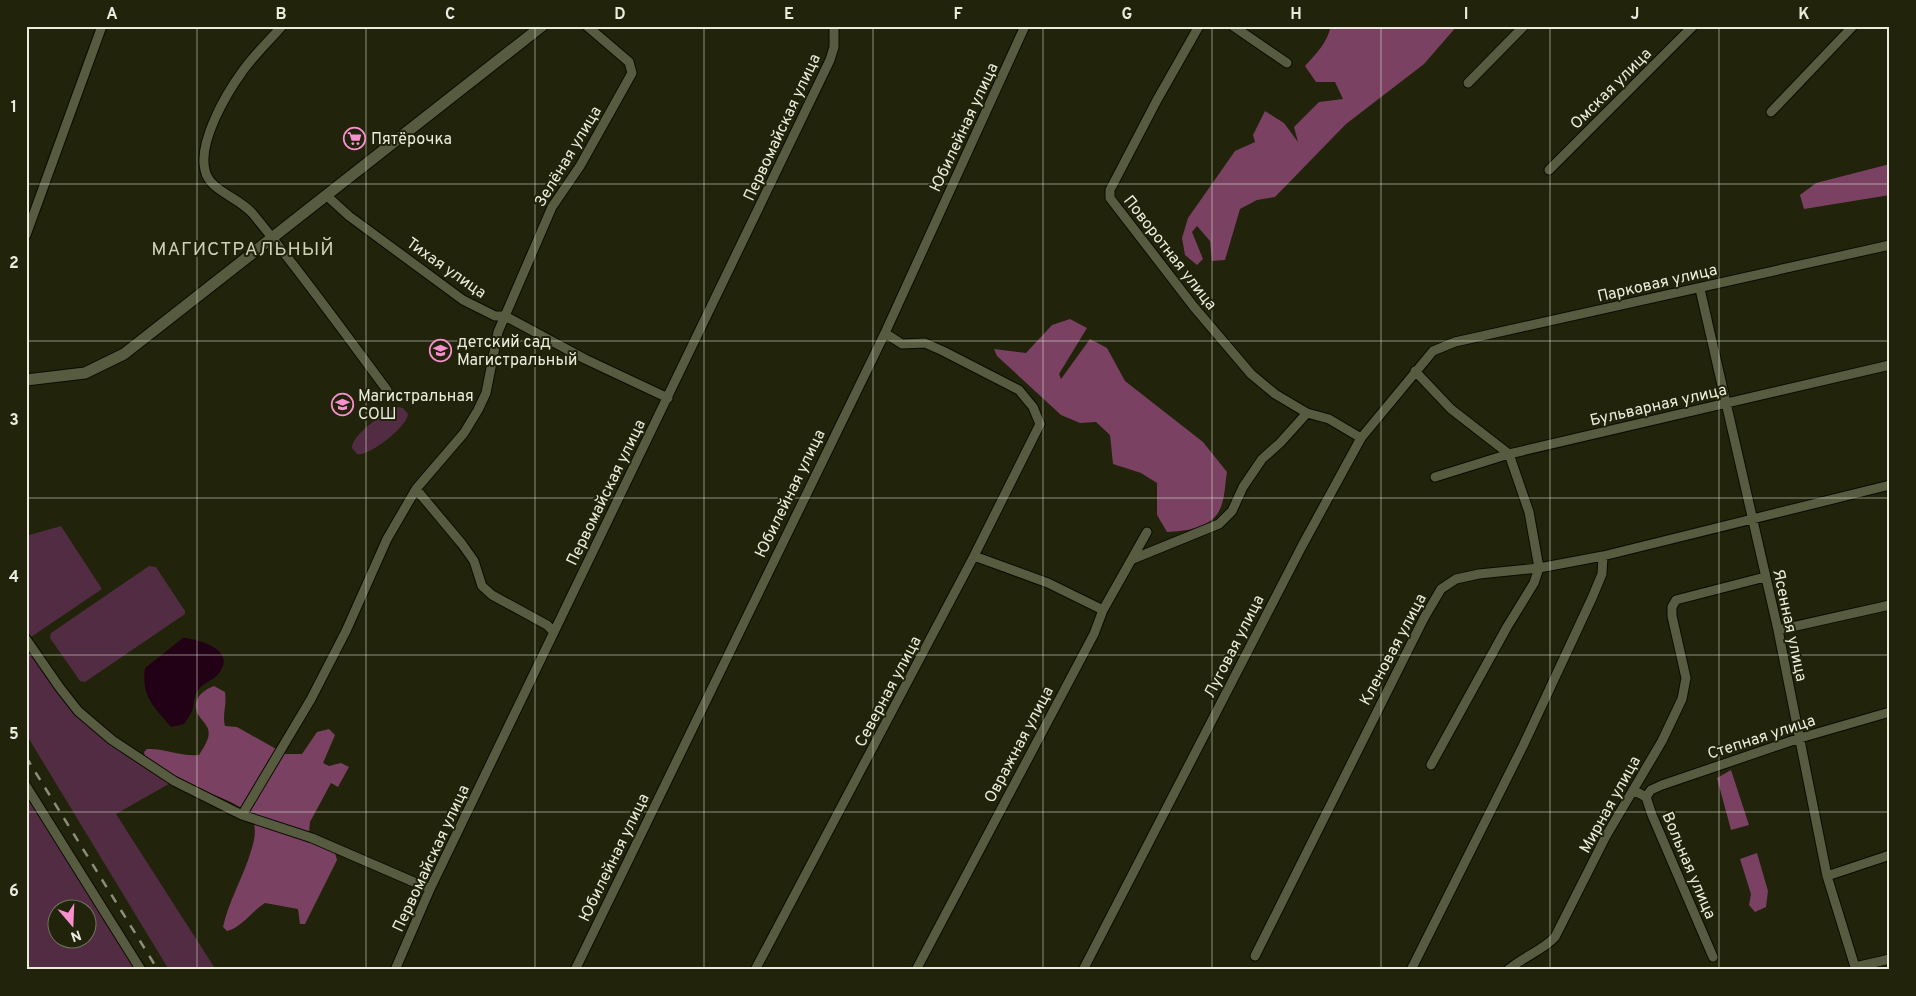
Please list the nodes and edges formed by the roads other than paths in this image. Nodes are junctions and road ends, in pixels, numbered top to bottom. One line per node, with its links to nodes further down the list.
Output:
1 (102, 26): 17 (street)
2 (282, 26): 18 (street)
3 (542, 26): 16 (street)
4 (587, 26): 21 (street, Зелёная улица)
5 (834, 26): 28 (street, Первомайская улица)
6 (1025, 26): 22 (street, Юбилейная улица)
7 (1199, 26): 30 (street, Поворотная улица)
8 (1233, 26): 12 (street)
9 (1524, 26): 13 (street)
10 (1692, 26): 15 (street, Омская улица)
11 (1853, 26): 14 (street)
12 (1287, 63)
13 (1468, 83)
14 (1771, 112)
15 (1549, 170)
16 (326, 195): 18 (street); 21 (street, Тихая улица)
17 (26, 235)
18 (273, 238): 26 (street); 27 (street)
19 (1890, 245): 20 (street, Парковая улица)
20 (1700, 289): 23 (street, Парковая улица); 29 (street, Ясенная улица)
21 (505, 316): 28 (street, Тихая улица); 35 (street, Зелёная улица)
22 (885, 333): 38 (street, Северная улица); 63 (street, Юбилейная улица)
23 (1433, 351): 25 (street, Луговая улица)
24 (1890, 365): 29 (street, Бульварная улица)
25 (1415, 371): 31 (street, Луговая улица); 32 (street)
26 (26, 380)
27 (387, 390)
28 (668, 398): 46 (street, Первомайская улица)
29 (1726, 402): 32 (street, Бульварная улица); 36 (street, Ясенная улица)
30 (1307, 413): 31 (street, Поворотная улица); 40 (street)
31 (1361, 438): 66 (street, Луговая улица)
32 (1509, 454): 33 (street, Бульварная улица); 41 (street)
33 (1435, 477)
34 (1890, 485): 36 (street, Кленовая улица)
35 (416, 489): 46 (street); 54 (street, Зелёная улица)
36 (1752, 519): 39 (street, Кленовая улица); 42 (street, Ясенная улица)
37 (1147, 532): 40 (street, Овражная улица)
38 (974, 556): 44 (street); 64 (street, Северная улица)
39 (1603, 556): 41 (street, Кленовая улица); 67 (street)
40 (1133, 559): 44 (street, Овражная улица)
41 (1539, 568): 50 (street); 58 (street, Кленовая улица)
42 (1766, 577): 45 (street, Ясенная улица); 52 (street, Мирная улица)
43 (1890, 605): 45 (street)
44 (1103, 610): 65 (street, Овражная улица)
45 (1778, 630): 49 (street, Ясенная улица)
46 (554, 632): 57 (street, Первомайская улица)
47 (26, 639): 54 (street)
48 (1890, 712): 49 (street, Степная улица)
49 (1800, 738): 53 (street, Степная улица); 56 (street, Ясенная улица)
50 (1431, 765)
51 (26, 786): 61 (street)
52 (1633, 790): 53 (street, Вольная улица); 68 (street, Мирная улица)
53 (1646, 797): 59 (street, Вольная улица)
54 (242, 815): 57 (street)
55 (1890, 855): 56 (street)
56 (1827, 876): 60 (street, Ясенная улица)
57 (430, 889): 62 (street, Первомайская улица)
58 (1254, 956)
59 (1713, 958)
60 (1890, 960)
61 (141, 969)
62 (395, 970)
63 (575, 970)
64 (755, 970)
65 (916, 970)
66 (1083, 970)
67 (1411, 970)
68 (1508, 970)

